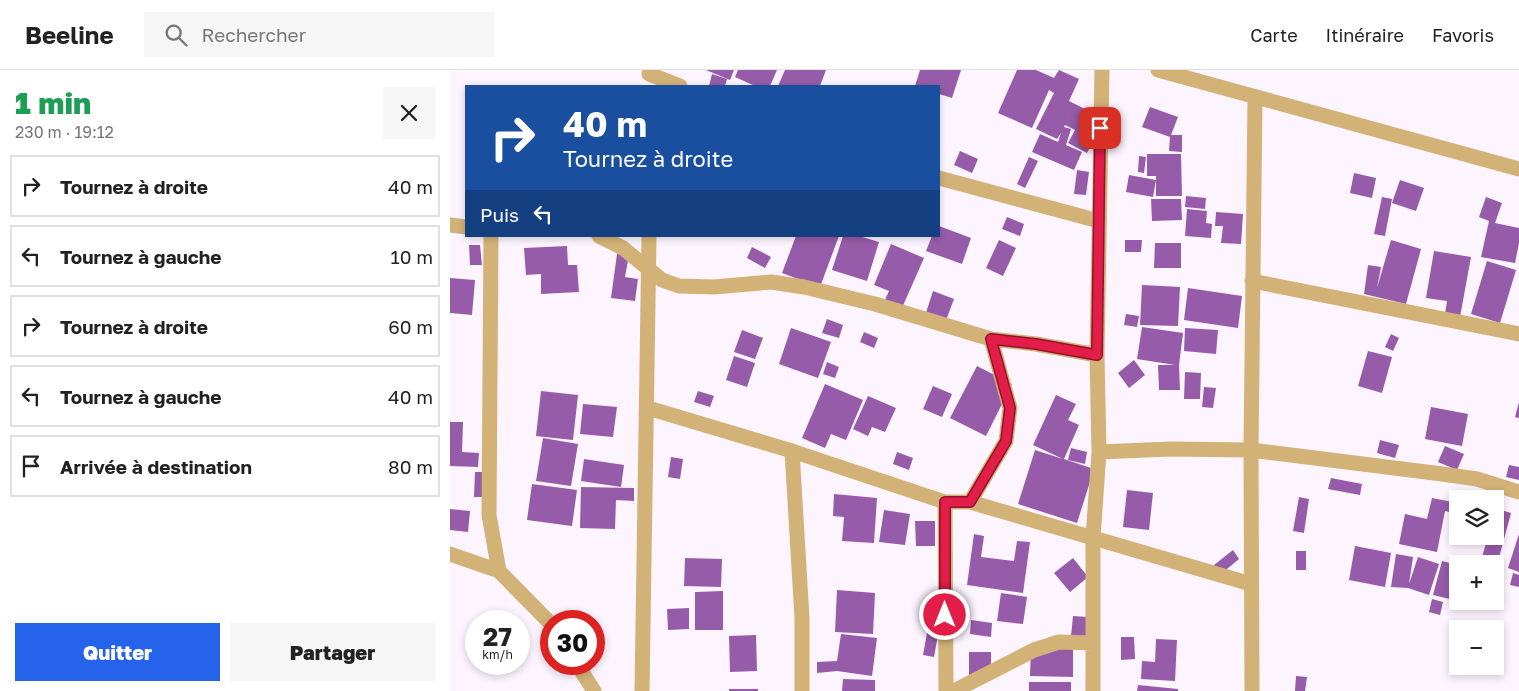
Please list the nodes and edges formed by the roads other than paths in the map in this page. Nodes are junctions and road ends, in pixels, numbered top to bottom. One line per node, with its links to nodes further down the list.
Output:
1 (1102, 70): 8 (street)
2 (1158, 70): 5 (street)
3 (650, 77): 4 (street)
4 (677, 85)
5 (1255, 98): 6 (street); 15 (street)
6 (1519, 169)
7 (940, 178): 8 (street)
8 (1098, 221): 18 (street)
9 (450, 225): 10 (street)
10 (465, 227)
11 (491, 237): 28 (street)
12 (601, 237): 14 (street)
13 (649, 237): 14 (street)
14 (649, 271): 17 (street); 19 (street)
15 (1252, 281): 16 (street); 20 (street)
16 (1519, 334)
17 (991, 339): 18 (street); 25 (street)
18 (1097, 355): 22 (street)
19 (648, 408): 21 (street); 34 (street)
20 (1251, 450): 22 (street); 23 (street); 29 (street)
21 (792, 451): 24 (street); 35 (street)
22 (1099, 452): 26 (street)
23 (1519, 492)
24 (945, 502): 25 (street); 36 (street)
25 (970, 502): 26 (street)
26 (1093, 538): 29 (street); 31 (street)
27 (450, 554): 28 (street)
28 (499, 571): 30 (street)
29 (1251, 584): 39 (street)
30 (540, 613)
31 (1093, 643): 37 (street); 38 (street)
32 (585, 675): 33 (street)
33 (594, 691)
34 (642, 691)
35 (802, 691)
36 (946, 691)
37 (954, 691)
38 (1093, 691)
39 (1252, 691)

